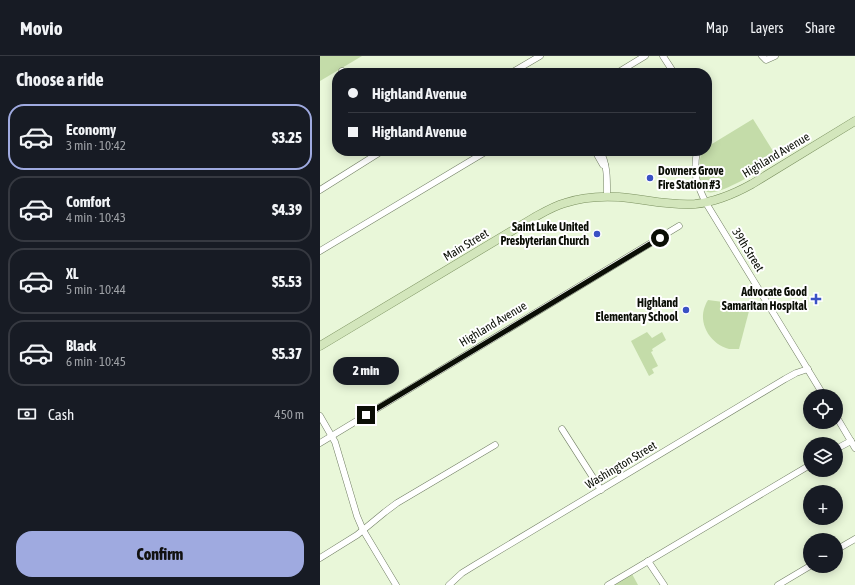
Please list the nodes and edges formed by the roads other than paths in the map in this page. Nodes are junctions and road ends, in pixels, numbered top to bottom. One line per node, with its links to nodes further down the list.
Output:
1 (540, 56): 6 (street)
2 (645, 56): 7 (street)
3 (663, 56): 8 (street)
4 (775, 56): 5 (street)
5 (764, 58)
6 (520, 68)
7 (625, 68)
8 (671, 68)
9 (855, 121): 18 (main road, Highland Avenue)
10 (374, 156): 16 (street)
11 (479, 156): 20 (street)
12 (598, 156): 15 (street)
13 (603, 156): 15 (street)
14 (696, 156): 18 (street, 39th Street)
15 (606, 166): 17 (street)
16 (320, 190)
17 (607, 197): 18 (main road, Main Street); 21 (main road, Main Street)
18 (706, 203): 22 (street, 39th Street)
19 (679, 226): 27 (street, Highland Avenue)
20 (320, 251)
21 (320, 346)
22 (808, 369): 23 (street, 39th Street); 34 (street, Washington Street)
23 (820, 389)
24 (320, 416): 27 (street)
25 (843, 428): 28 (street)
26 (562, 429): 34 (street)
27 (332, 436): 29 (street, Highland Avenue); 35 (street)
28 (851, 441): 31 (street); 32 (street)
29 (320, 443)
30 (495, 445): 35 (street)
31 (843, 445)
32 (855, 448)
33 (803, 469): 39 (street)
34 (601, 490): 42 (street, Washington Street)
35 (363, 530): 38 (street); 41 (street)
36 (855, 539): 37 (street)
37 (843, 546)
38 (320, 558)
39 (648, 561): 43 (street); 44 (street)
40 (803, 570): 45 (street)
41 (396, 585)
42 (449, 585)
43 (608, 585)
44 (664, 585)
45 (778, 585)

